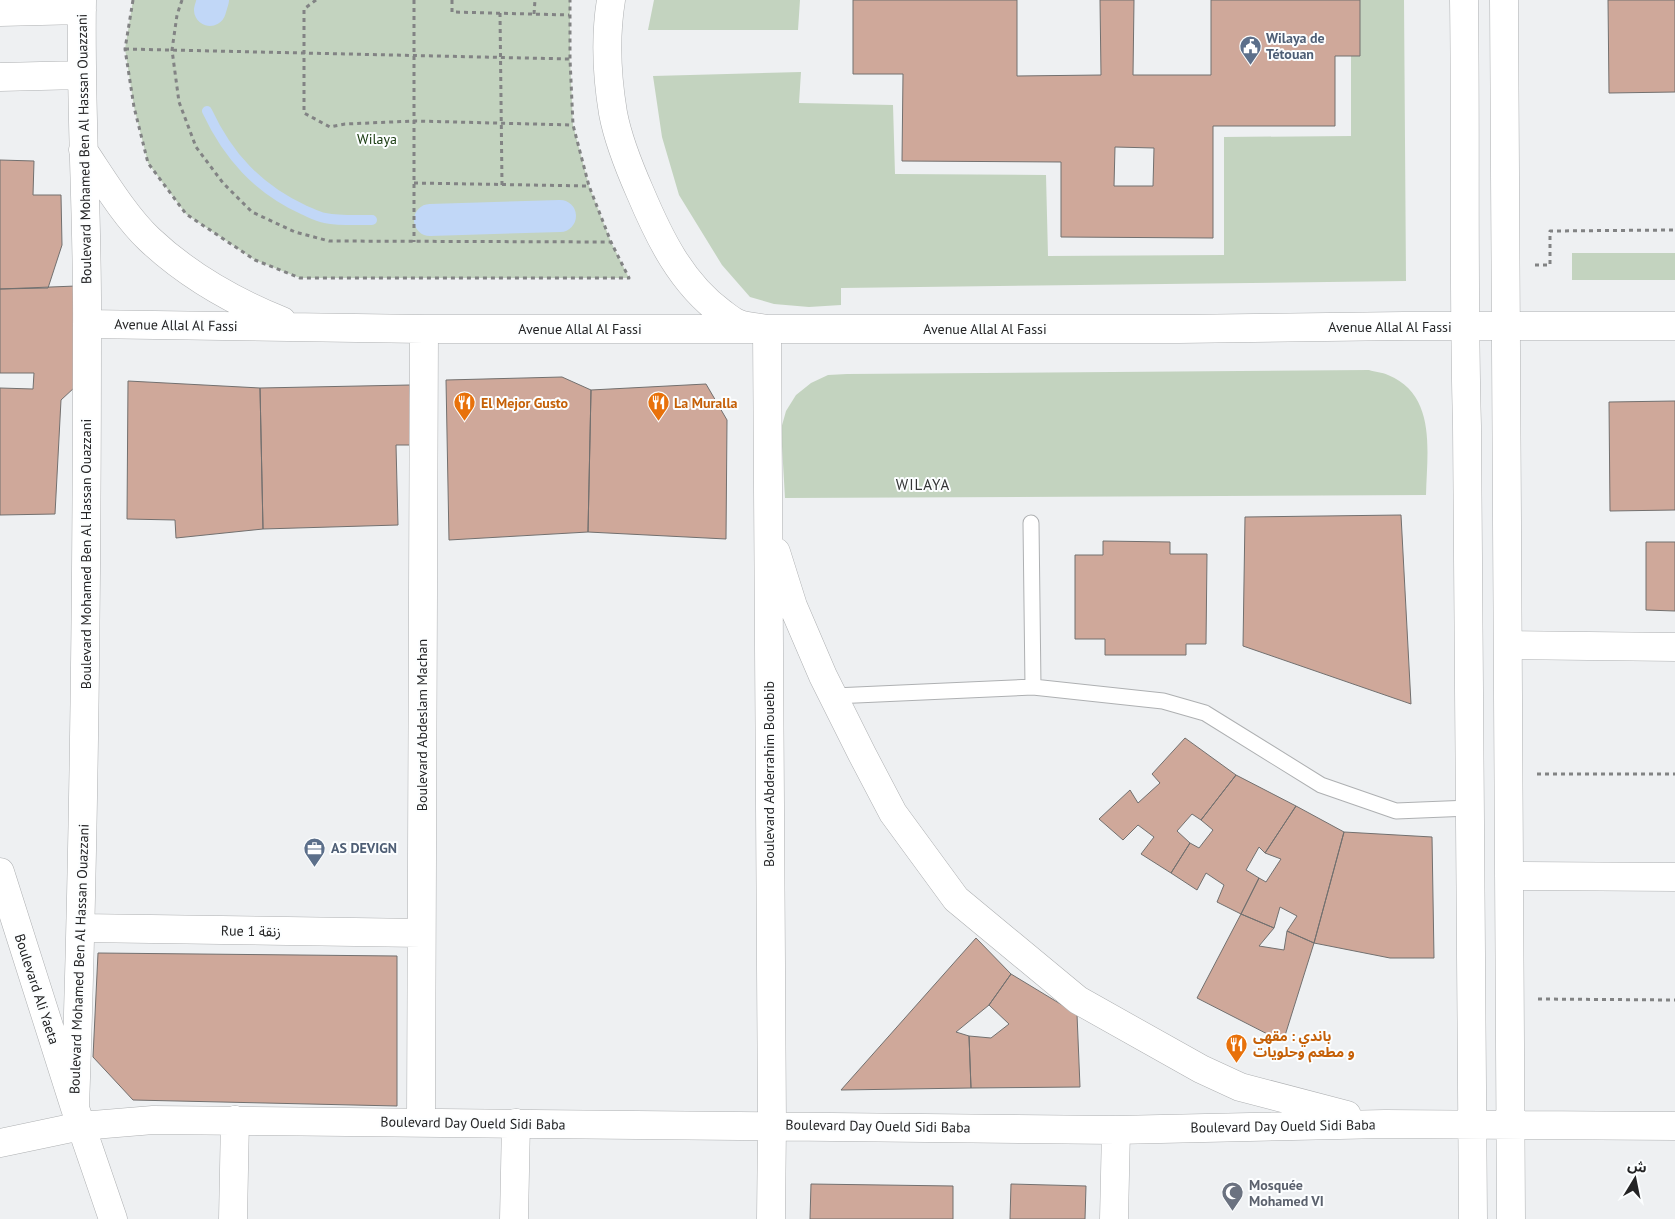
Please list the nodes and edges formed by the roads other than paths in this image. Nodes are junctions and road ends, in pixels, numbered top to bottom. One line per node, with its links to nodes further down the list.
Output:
1 (611, 0): 15 (street)
2 (1464, 0): 12 (street)
3 (1504, 0): 13 (street)
4 (82, 5): 5 (street); 6 (street, Boulevard Mohamed Ben Al Hassan Ouazzani)
5 (0, 12)
6 (81, 75): 7 (street); 8 (street, Boulevard Mohamed Ben Al Hassan Ouazzani)
7 (0, 77)
8 (83, 150): 9 (street, Boulevard Mohamed Ben Al Hassan Ouazzani); 10 (street, Avenue Allal Al Fassi)
9 (88, 324): 10 (street, Avenue Allal Al Fassi); 26 (street, Boulevard Mohamed Ben Al Hassan Ouazzani)
10 (295, 326): 14 (street, Avenue Allal Al Fassi)
11 (1675, 326): 13 (street, Avenue Allal Al Fassi)
12 (1464, 327): 13 (street, Avenue Allal Al Fassi); 15 (street, Avenue Allal Al Fassi); 22 (street)
13 (1506, 327): 18 (street)
14 (424, 329): 15 (street, Avenue Allal Al Fassi); 27 (street, Boulevard Abdeslam Machan)
15 (767, 329): 17 (street, Boulevard Abderrahim Bouebib)
16 (1031, 523): 20 (lane)
17 (768, 531): 21 (street); 35 (street, Boulevard Abderrahim Bouebib)
18 (1508, 645): 19 (street); 24 (street)
19 (1675, 647)
20 (1033, 687): 21 (lane); 22 (lane)
21 (834, 696): 32 (street)
22 (1470, 808): 33 (street)
23 (0, 872): 28 (street, Boulevard Ali Yaeta)
24 (1509, 876): 25 (street); 34 (street)
25 (1675, 877)
26 (81, 928): 27 (street, Rue 1 زنقة); 28 (street, Boulevard Mohamed Ben Al Hassan Ouazzani)
27 (421, 934): 30 (street, Boulevard Abdeslam Machan)
28 (78, 1117): 29 (street, Boulevard Day Oueld Sidi Baba); 38 (street, Boulevard Day Oueld Sidi Baba); 39 (street, Boulevard Ali Yaeta)
29 (235, 1120): 30 (street, Boulevard Day Oueld Sidi Baba); 40 (street)
30 (421, 1122): 31 (street, Boulevard Day Oueld Sidi Baba)
31 (516, 1123): 35 (street, Boulevard Day Oueld Sidi Baba); 41 (street)
32 (1385, 1124): 33 (street, Boulevard Day Oueld Sidi Baba); 37 (street, Boulevard Day Oueld Sidi Baba)
33 (1472, 1124): 34 (street, Boulevard Day Oueld Sidi Baba); 44 (street)
34 (1512, 1124): 36 (street, Boulevard Day Oueld Sidi Baba); 45 (street)
35 (772, 1125): 37 (street, Boulevard Day Oueld Sidi Baba); 42 (street, Boulevard Abderrahim Bouebib)
36 (1675, 1126)
37 (1116, 1130): 43 (street)
38 (0, 1143)
39 (113, 1219)
40 (233, 1219)
41 (514, 1219)
42 (771, 1219)
43 (1114, 1219)
44 (1473, 1219)
45 (1511, 1219)

